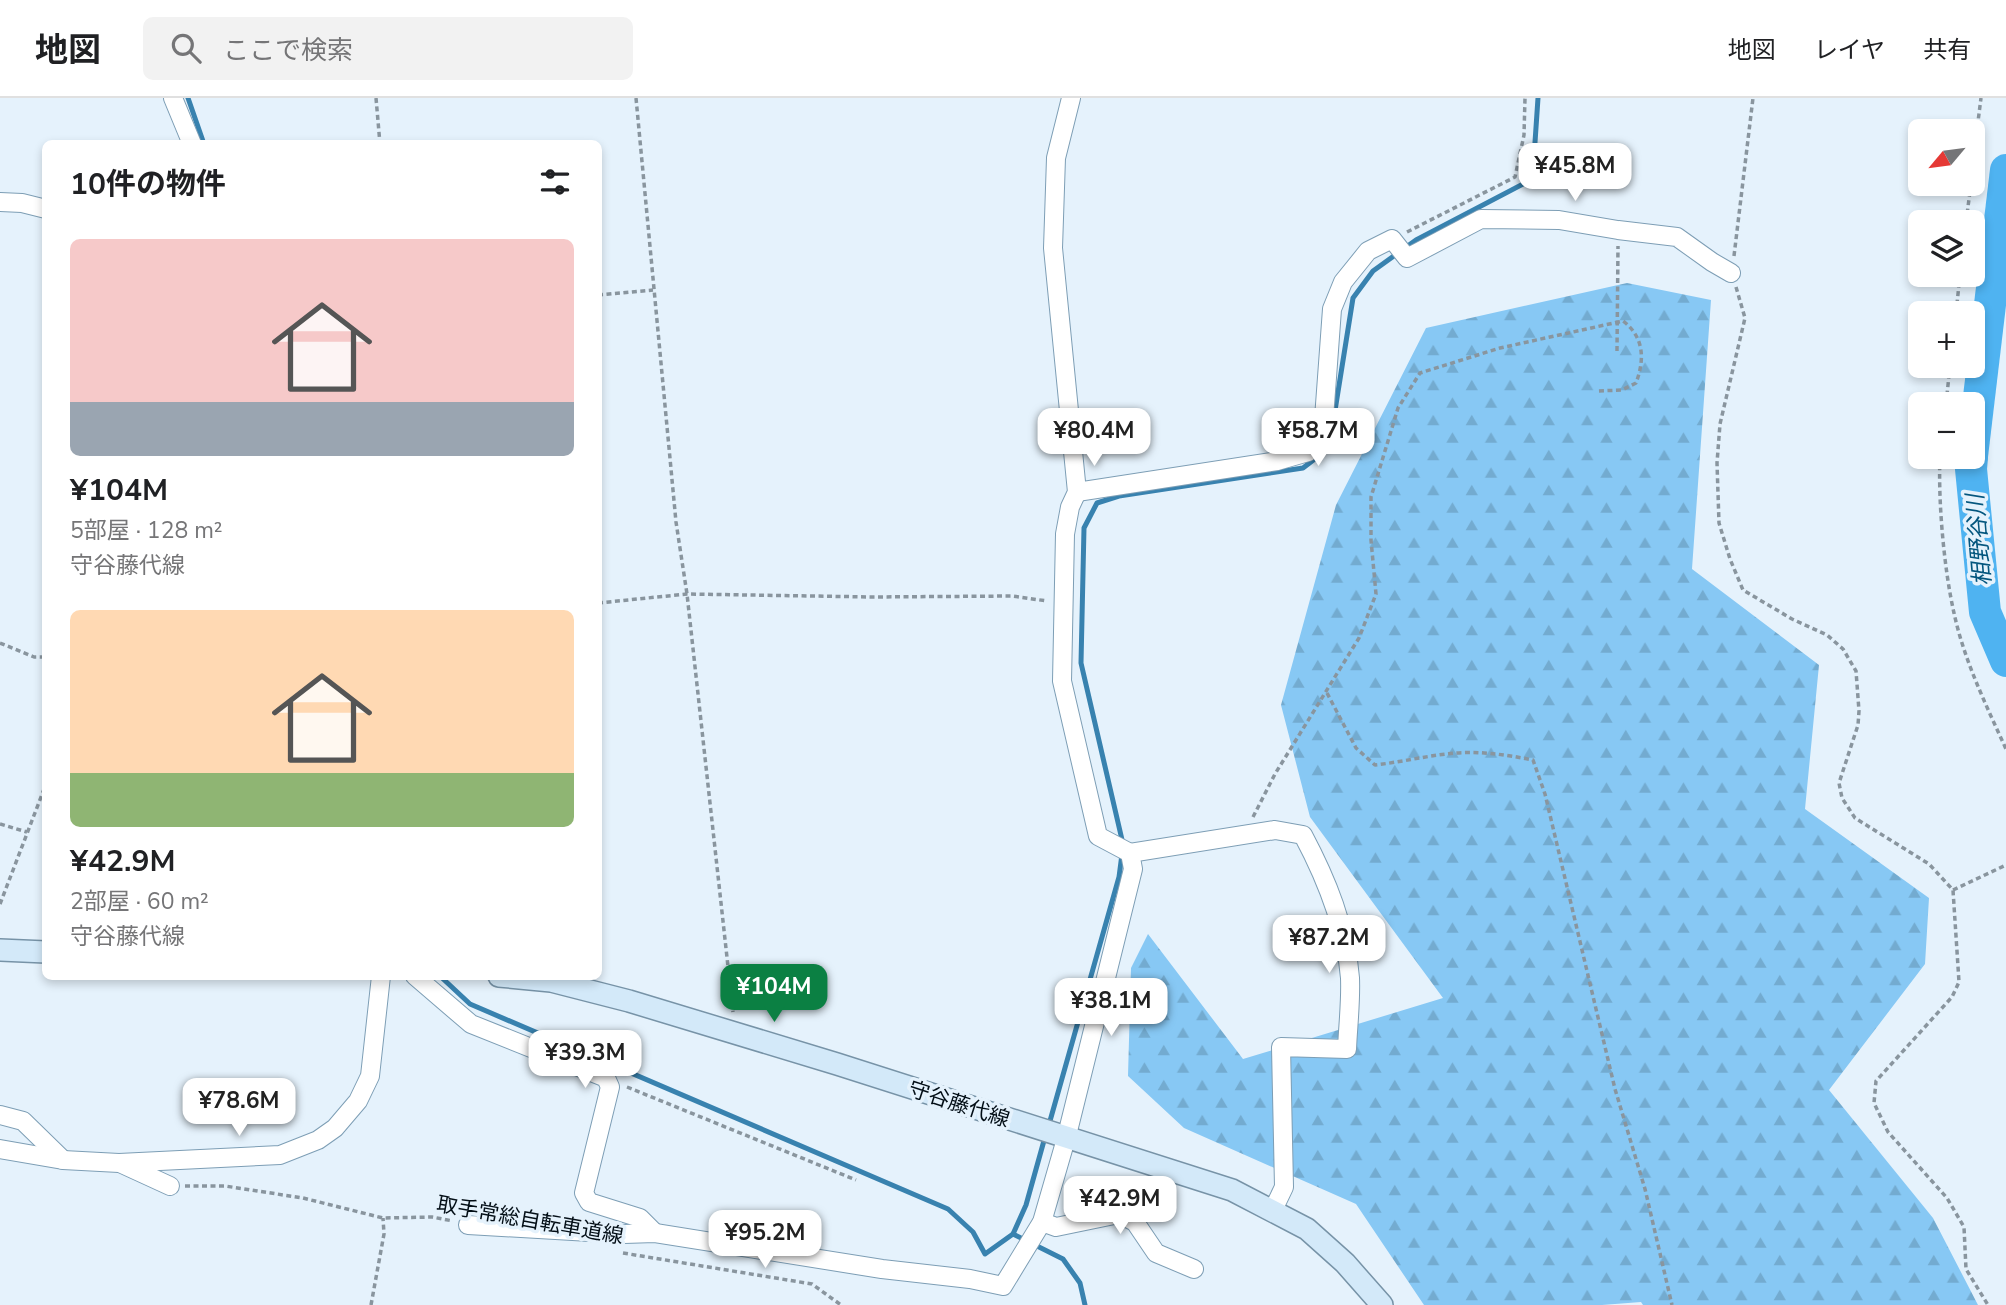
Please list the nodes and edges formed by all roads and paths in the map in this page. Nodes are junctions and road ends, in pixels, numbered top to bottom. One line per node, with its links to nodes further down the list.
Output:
1 (173, 98): 9 (street)
2 (376, 98): 10 (path)
3 (636, 98): 16 (path)
4 (1071, 98): 22 (street)
5 (1525, 98): 14 (path)
6 (1753, 98): 15 (path)
7 (1981, 98): 8 (path)
8 (1978, 119)
9 (190, 140)
10 (380, 140)
11 (0, 201): 12 (street)
12 (42, 208)
13 (1618, 230): 14 (street); 15 (street); 18 (path)
14 (1392, 239): 22 (street)
15 (1731, 273): 36 (path)
16 (653, 290): 17 (path); 23 (path)
17 (602, 295)
18 (1618, 322): 19 (path); 20 (path); 28 (path)
19 (1617, 351)
20 (1597, 391)
21 (1940, 469): 29 (path)
22 (1077, 492): 25 (street)
23 (687, 594): 24 (path); 25 (path); 43 (path)
24 (602, 603)
25 (1062, 603): 34 (street)
26 (0, 643): 27 (path)
27 (42, 657)
28 (1326, 692): 33 (path); 62 (path)
29 (2006, 749)
30 (42, 794): 32 (path)
31 (0, 824): 32 (path)
32 (27, 832): 37 (path)
33 (1244, 834): 34 (street); 52 (street)
34 (1129, 852): 46 (street)
35 (2006, 865): 36 (path)
36 (1953, 890): 63 (path)
37 (0, 904)
38 (0, 950): 39 (main road)
39 (42, 952)
40 (381, 980): 49 (street)
41 (420, 980): 44 (street)
42 (541, 980): 43 (main road, 守谷藤代線)
43 (736, 1035): 46 (main road, 守谷藤代線)
44 (606, 1078): 50 (path); 56 (street)
45 (0, 1115): 48 (street)
46 (1053, 1134): 52 (main road, 守谷藤代線); 55 (street)
47 (0, 1149): 48 (street)
48 (63, 1160): 49 (street)
49 (119, 1163): 51 (street)
50 (856, 1180)
51 (170, 1186): 53 (path, 取手常総自転車道線)
52 (1273, 1210): 61 (main road, 守谷藤代線)
53 (383, 1218): 54 (path, 取手常総自転車道線); 59 (path)
54 (468, 1225): 56 (street)
55 (1039, 1227): 56 (street); 58 (street)
56 (655, 1233)
57 (622, 1253): 60 (path, 取手常総自転車道線)
58 (1194, 1269)
59 (371, 1305)
60 (841, 1305)
61 (1382, 1305)
62 (1672, 1305)
63 (1988, 1305)

